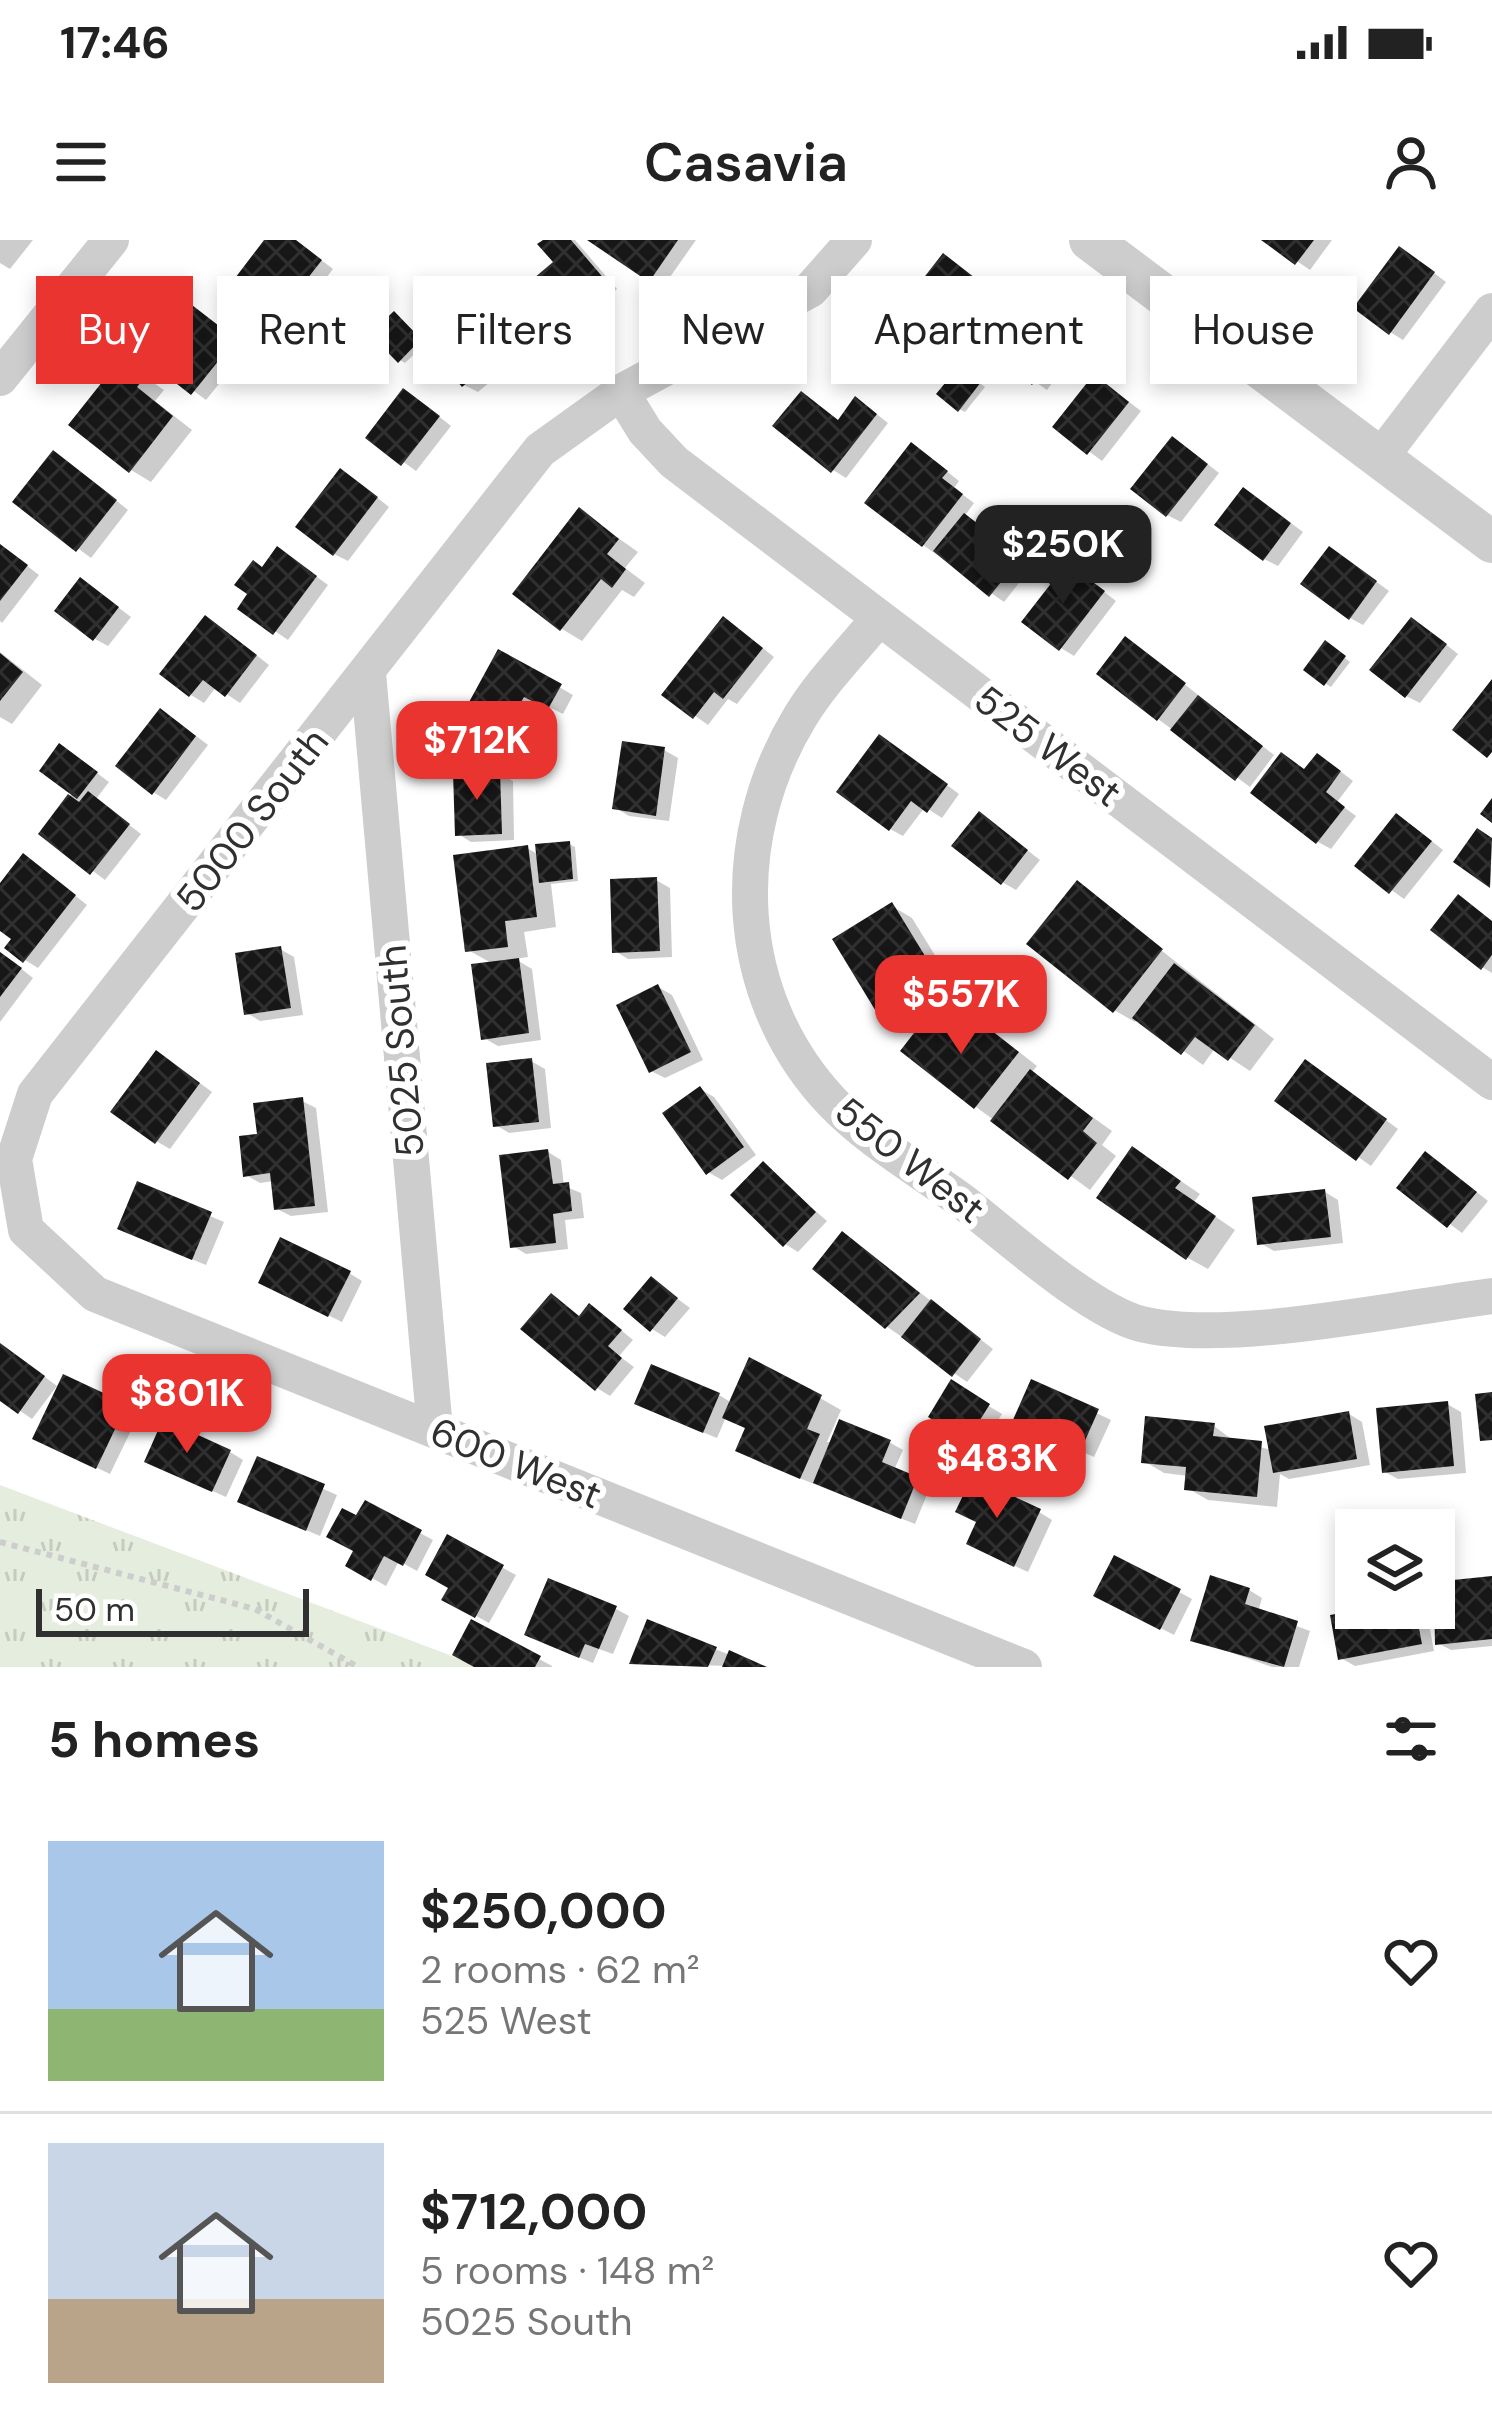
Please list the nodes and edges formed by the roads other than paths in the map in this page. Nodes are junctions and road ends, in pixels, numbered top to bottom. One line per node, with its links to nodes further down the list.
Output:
1 (111, 240): 5 (street)
2 (854, 240): 6 (street, 5000 South)
3 (1090, 240): 7 (street)
4 (1492, 310): 7 (street)
5 (0, 378)
6 (621, 392): 9 (street, 525 West); 10 (street, 5000 South)
7 (1380, 458): 8 (street)
8 (1492, 542)
9 (879, 618): 11 (street, 525 West); 13 (street, 550 West)
10 (368, 673): 12 (street, 5000 South); 14 (street, 5025 South)
11 (1492, 1082)
12 (26, 1230): 14 (street, 600 West)
13 (1492, 1296)
14 (435, 1430): 15 (street, 600 West)
15 (1010, 1664)

